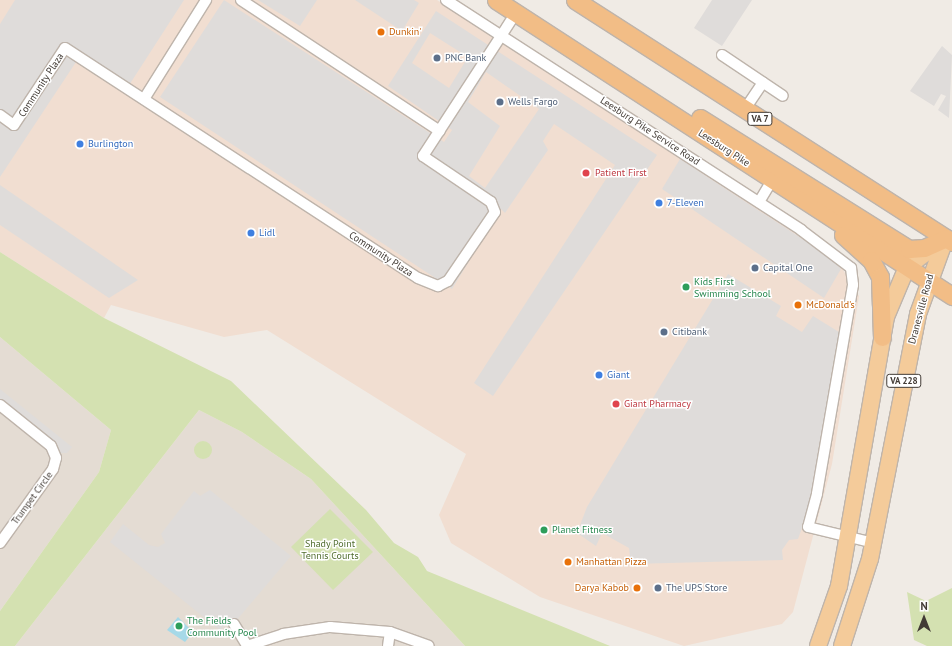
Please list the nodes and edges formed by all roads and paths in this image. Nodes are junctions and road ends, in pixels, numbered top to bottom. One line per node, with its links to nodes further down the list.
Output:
1 (206, 0): 12 (street)
2 (241, 0): 15 (street)
3 (446, 0): 7 (street, Leesburg Pike Service Road)
4 (496, 0): 6 (highway, Leesburg Pike)
5 (575, 0): 13 (highway, VA 7)
6 (516, 13): 7 (street, Community Plaza); 9 (highway, Leesburg Pike)
7 (502, 35): 15 (street, Community Plaza); 18 (street, Leesburg Pike Service Road)
8 (722, 55): 10 (street)
9 (616, 77): 16 (highway, Leesburg Pike); 19 (highway)
10 (763, 82): 11 (street); 13 (street)
11 (783, 96)
12 (144, 99): 14 (street, Community Plaza); 15 (street, Community Plaza)
13 (745, 109): 19 (highway, VA 7)
14 (0, 115)
15 (440, 131)
16 (773, 179): 17 (highway, Leesburg Pike); 18 (street)
17 (800, 197): 20 (highway, Leesburg Pike); 23 (highway)
18 (759, 202): 25 (street, Leesburg Pike Service Road)
19 (949, 240): 20 (main road, VA 228); 21 (main road, Dranesville Road / VA 228)
20 (908, 266): 21 (highway, Leesburg Pike); 23 (main road, VA 228)
21 (927, 280): 22 (highway, Leesburg Pike); 27 (main road, Dranesville Road / VA 228)
22 (952, 296)
23 (882, 337): 25 (main road, VA 228)
24 (0, 405): 26 (street, Trumpet Circle)
25 (848, 538): 27 (street); 33 (main road, VA 228)
26 (0, 543)
27 (874, 543): 34 (main road, Dranesville Road / VA 228)
28 (234, 624): 30 (street)
29 (390, 632): 30 (street); 31 (street); 32 (street)
30 (247, 646)
31 (388, 646)
32 (429, 646)
33 (818, 646)
34 (842, 646)

